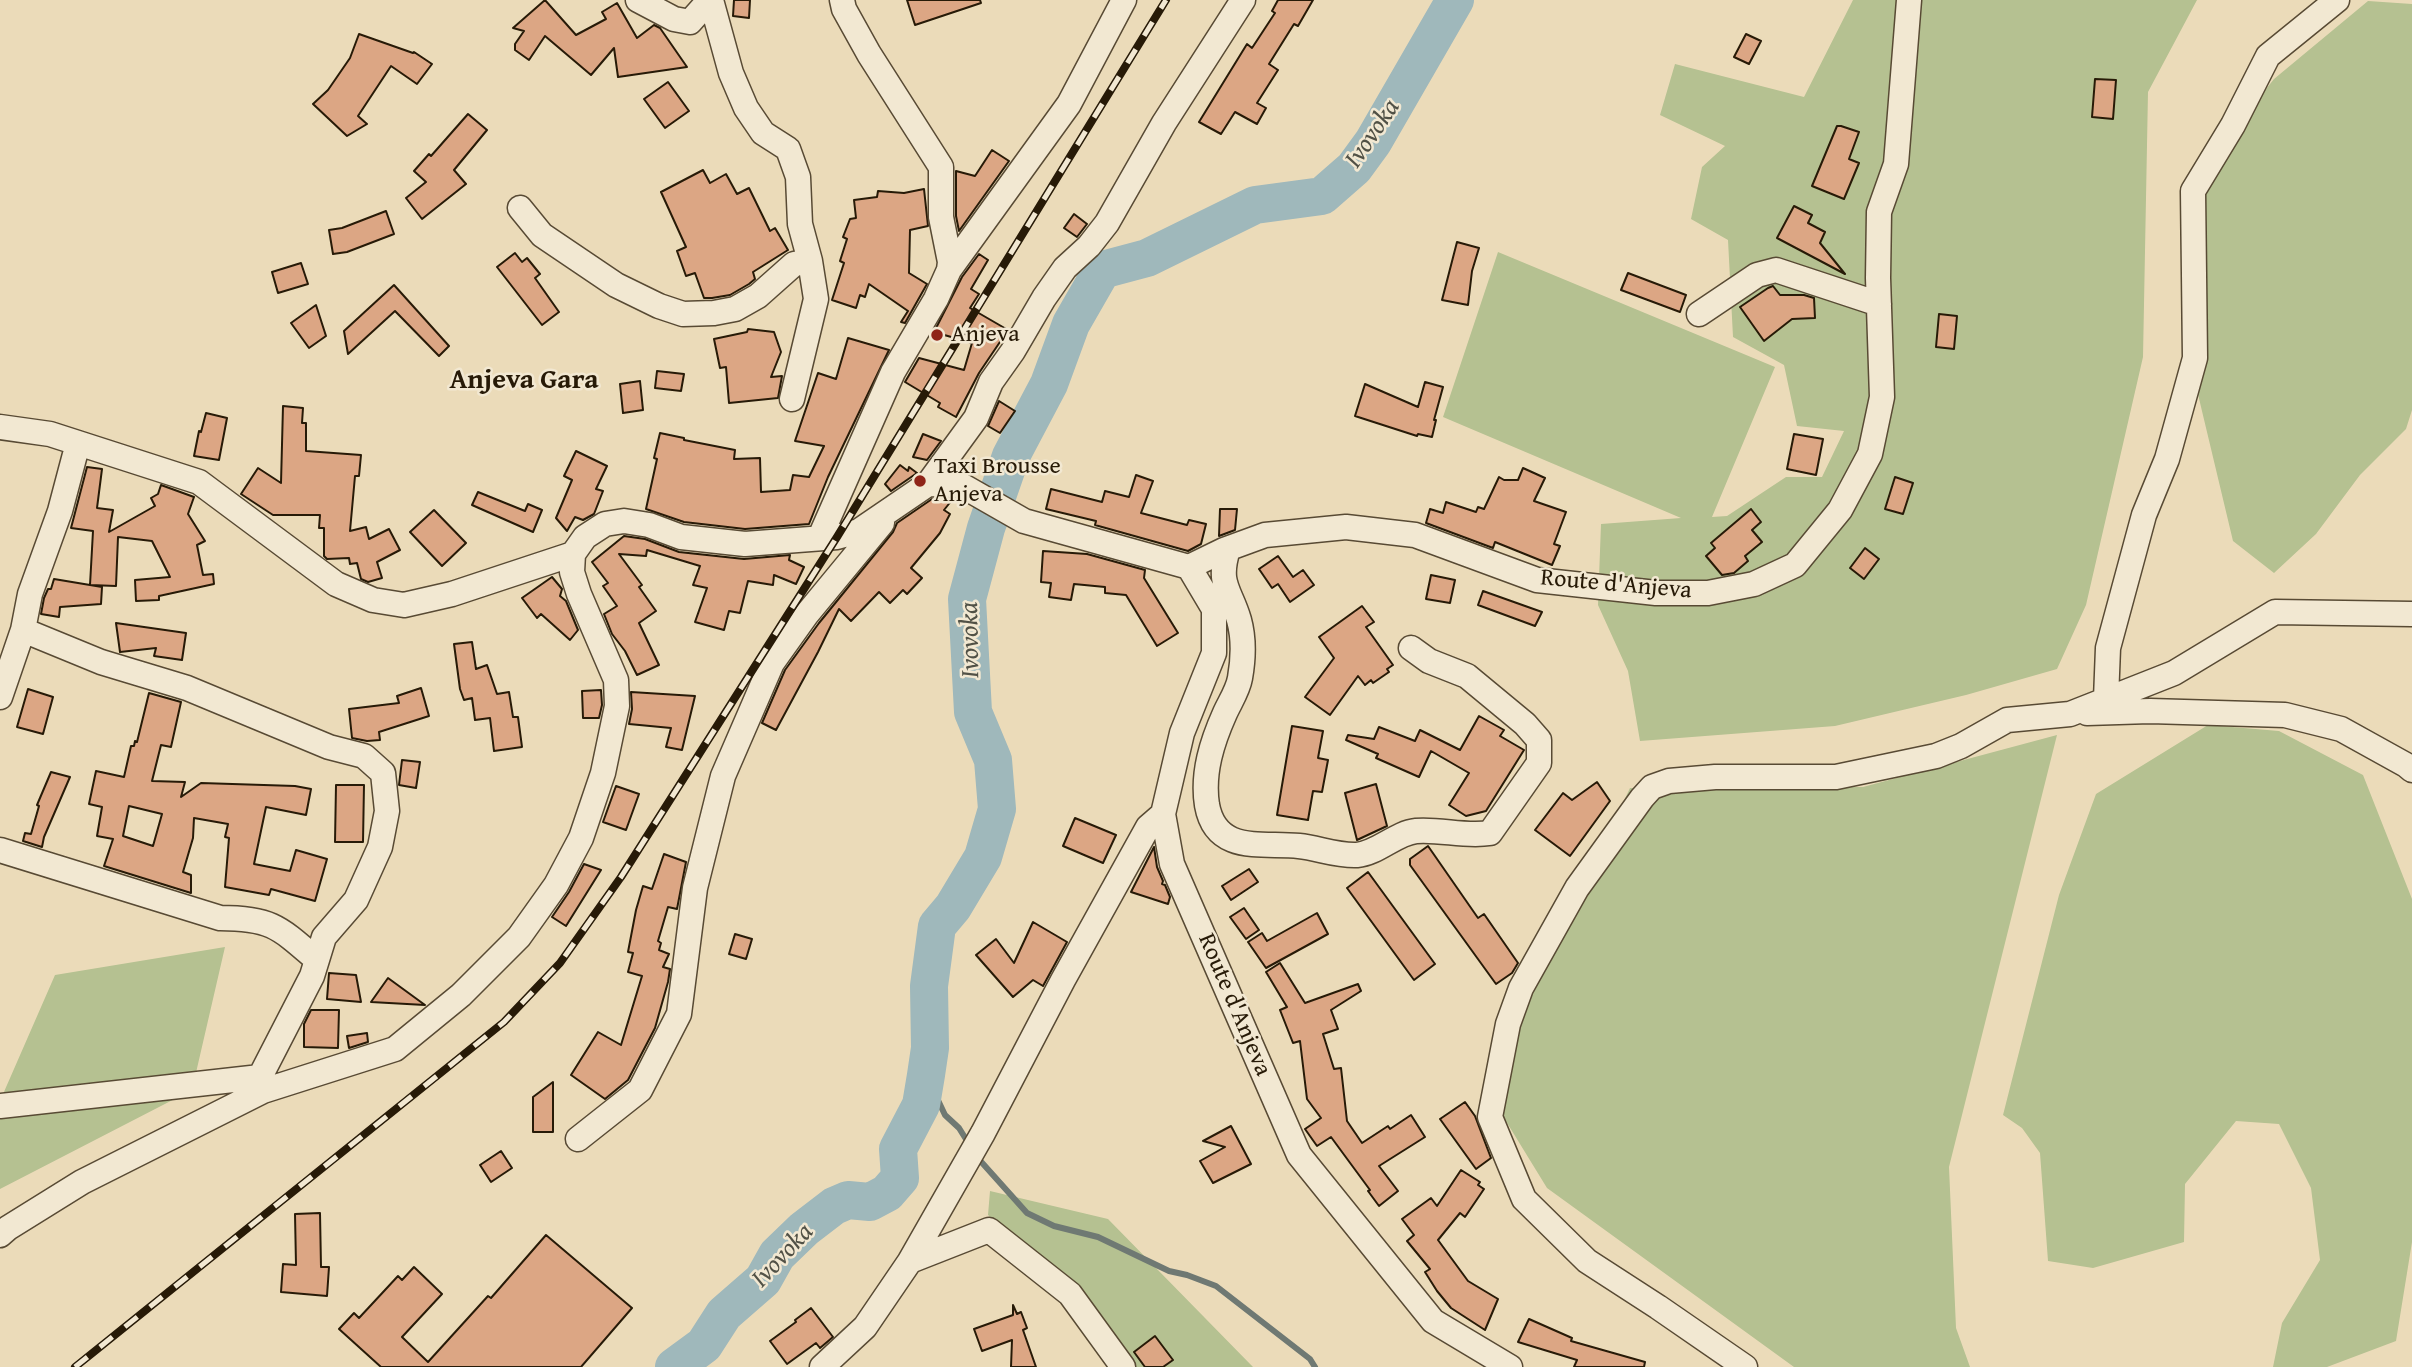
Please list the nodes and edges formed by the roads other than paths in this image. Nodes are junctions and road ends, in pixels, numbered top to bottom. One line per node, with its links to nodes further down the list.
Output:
1 (638, 0): 7 (street)
2 (842, 0): 10 (street)
3 (1124, 0): 10 (street)
4 (1243, 0): 16 (street)
5 (1909, 0): 11 (street, Route d'Anjeva)
6 (2337, 0): 26 (street)
7 (711, 1): 9 (street)
8 (520, 208): 9 (street)
9 (810, 261): 13 (street)
10 (949, 270): 18 (street)
11 (1879, 304): 12 (street); 19 (street, Route d'Anjeva)
12 (1699, 314)
13 (792, 399)
14 (0, 427): 15 (street)
15 (78, 443): 20 (street); 23 (street)
16 (928, 484): 17 (street); 21 (street)
17 (893, 509): 18 (street); 34 (street)
18 (820, 537): 20 (street)
19 (1227, 549): 21 (street, Route d'Anjeva); 24 (street)
20 (573, 554): 32 (street)
21 (1189, 567): 29 (street, Route d'Anjeva)
22 (2412, 614): 26 (street)
23 (23, 630): 25 (street); 31 (street)
24 (1411, 648)
25 (0, 697)
26 (2106, 699): 27 (street)
27 (2070, 713): 28 (street); 40 (street)
28 (2412, 770)
29 (1163, 814): 36 (street); 39 (street, Route d'Anjeva)
30 (0, 850): 31 (street)
31 (317, 960): 32 (street)
32 (261, 1084): 33 (street); 35 (street)
33 (0, 1107)
34 (578, 1139)
35 (0, 1235)
36 (910, 1261): 37 (street); 38 (street)
37 (822, 1367)
38 (1123, 1367)
39 (1510, 1367)
40 (1745, 1367)

